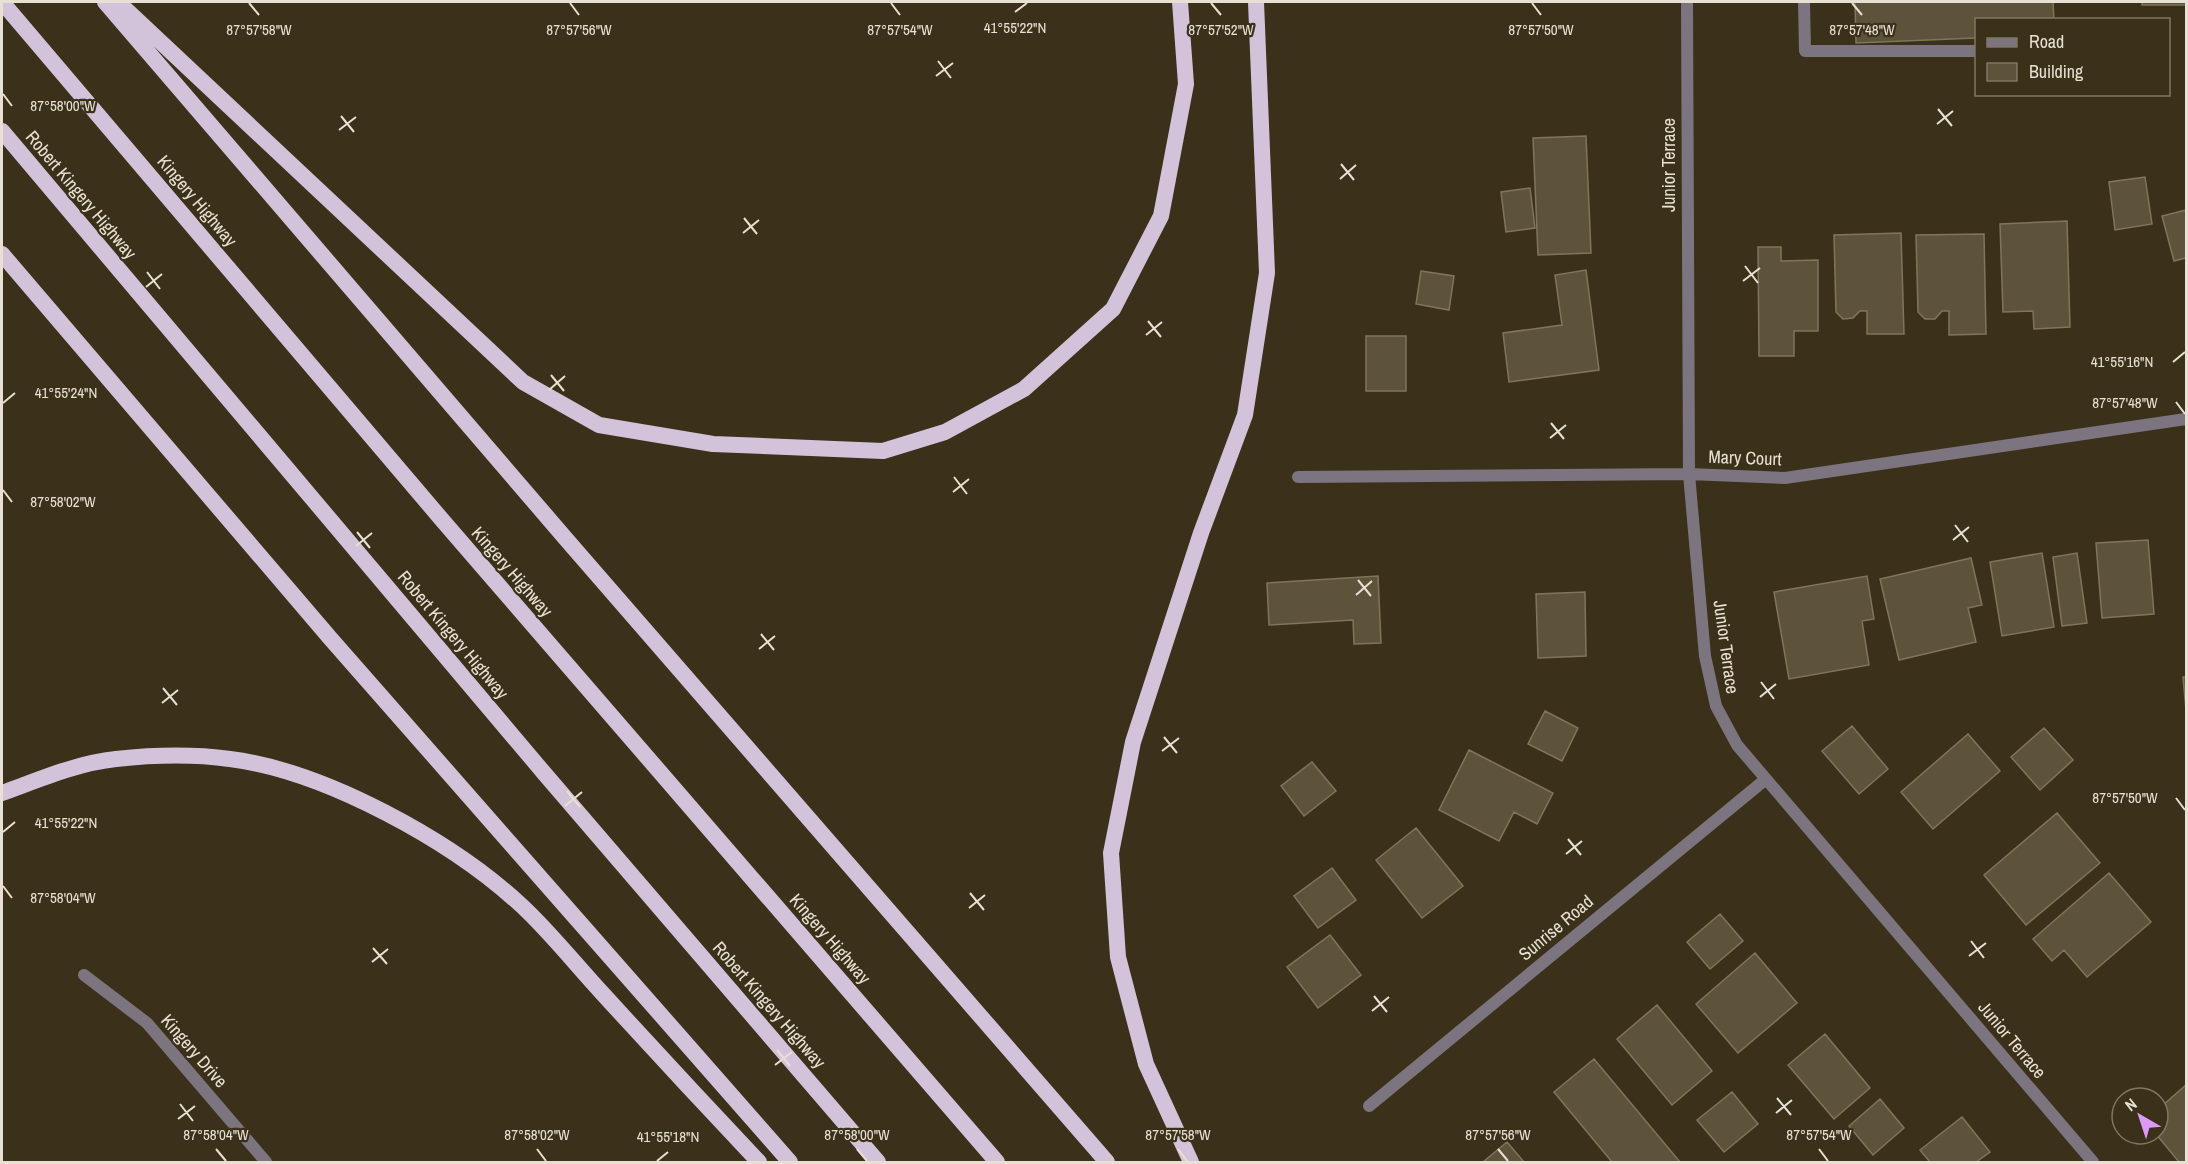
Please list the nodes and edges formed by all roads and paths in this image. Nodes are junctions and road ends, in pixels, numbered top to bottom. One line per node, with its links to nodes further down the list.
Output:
1 (2, 2): 22 (highway, Kingery Highway)
2 (105, 2): 23 (highway)
3 (118, 2): 4 (highway)
4 (1180, 2)
5 (1256, 2): 24 (highway)
6 (1686, 2): 12 (street, Junior Terrace)
7 (1804, 2): 8 (street)
8 (1975, 51)
9 (2, 131): 21 (highway, Robert Kingery Highway)
10 (2, 254): 20 (highway)
11 (2187, 419): 12 (street, Mary Court)
12 (1689, 474): 13 (street, Mary Court); 14 (street, Junior Terrace)
13 (1298, 477)
14 (1766, 779): 17 (street, Sunrise Road); 25 (street, Junior Terrace)
15 (2, 793): 19 (highway)
16 (84, 975): 18 (street, Kingery Drive)
17 (1369, 1106)
18 (266, 1162)
19 (759, 1162)
20 (790, 1162)
21 (878, 1162)
22 (997, 1162)
23 (1107, 1162)
24 (1191, 1162)
25 (2093, 1162)

